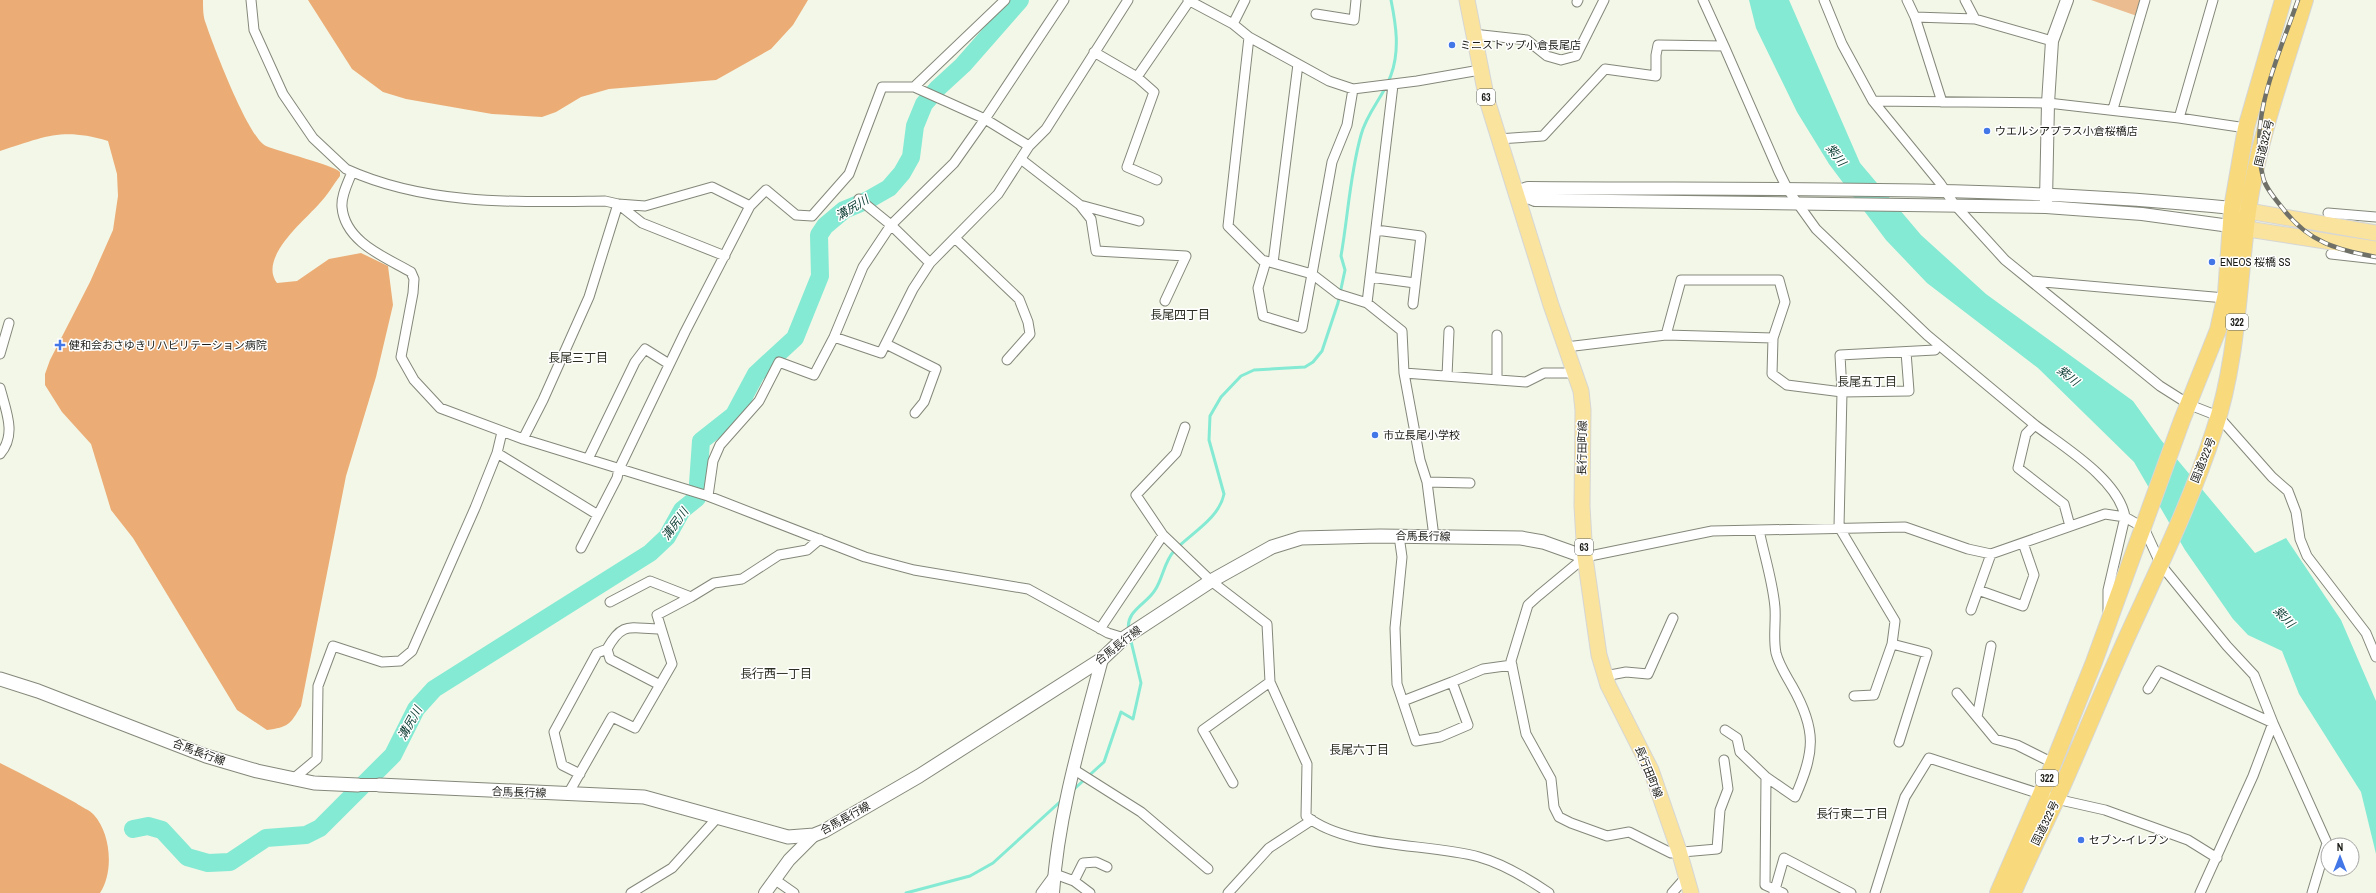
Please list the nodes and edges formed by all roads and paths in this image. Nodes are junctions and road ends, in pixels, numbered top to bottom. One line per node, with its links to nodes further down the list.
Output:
1 (251, 0): 44 (street)
2 (1005, 0): 32 (street)
3 (1064, 0): 39 (street)
4 (1128, 0): 27 (street)
5 (1189, 0): 22 (street); 30 (street)
6 (1245, 0): 22 (street)
7 (1356, 0): 19 (street)
8 (1467, 0): 23 (main road, 長行田町線 / 63)
9 (1604, 0): 23 (street)
10 (1703, 0): 26 (street)
11 (1824, 0): 34 (street)
12 (1907, 0): 20 (street)
13 (1965, 0): 21 (street)
14 (2067, 0): 25 (street)
15 (2145, 0): 37 (street)
16 (2213, 0): 38 (street)
17 (2283, 0): 40 (highway, 国道322号 / 322)
18 (2305, 0): 57 (highway, 国道322号 / 322)
19 (1316, 14)
20 (1915, 17): 21 (street); 35 (street)
21 (1974, 19): 25 (street)
22 (1233, 24): 24 (street)
23 (1474, 34): 29 (main road, 長行田町線 / 63)
24 (1249, 37): 28 (street); 71 (street)
25 (2052, 41): 36 (street)
26 (1724, 46): 41 (street); 46 (street)
27 (1094, 52): 30 (street); 42 (street)
28 (1298, 64): 33 (street); 71 (street)
29 (1480, 70): 31 (street); 41 (main road, 長行田町線 / 63)
30 (1137, 77): 45 (street)
31 (1393, 84): 33 (street); 64 (street)
32 (914, 87): 39 (street); 55 (street)
33 (1353, 89): 73 (street)
34 (1873, 101): 35 (street); 48 (street)
35 (1942, 102): 36 (street)
36 (2048, 102): 37 (street); 50 (street)
37 (2113, 109): 38 (street)
38 (2179, 118): 40 (street)
39 (985, 119): 42 (street); 61 (street)
40 (2246, 128): 56 (highway, 国道322号 / 322)
41 (1498, 139): 47 (main road, 長行田町線 / 63)
42 (1029, 146): 43 (street)
43 (1022, 160): 54 (street); 66 (street)
44 (352, 172): 51 (street); 105 (street)
45 (1157, 180)
46 (1788, 190): 47 (street); 48 (street); 52 (street)
47 (1516, 192): 52 (street); 88 (main road, 長行田町線 / 63)
48 (1946, 192): 50 (street); 53 (street)
49 (859, 199): 61 (street)
50 (2046, 201): 53 (street); 56 (street); 62 (street)
51 (618, 204): 55 (street); 69 (street); 106 (street)
52 (1802, 204): 53 (street); 103 (street)
53 (1954, 204): 75 (street)
54 (1080, 205): 60 (street); 78 (street)
55 (750, 206): 69 (street)
56 (2232, 208): 57 (main road); 62 (highway, 国道322号 / 322)
57 (2248, 210): 63 (highway, 国道322号 / 322); 65 (main road)
58 (2328, 213): 59 (street)
59 (2376, 217)
60 (1139, 221)
61 (891, 225): 72 (street); 85 (street)
62 (2230, 226): 63 (main road); 77 (highway, 国道322号 / 322)
63 (2246, 229): 67 (main road); 102 (highway, 国道322号 / 322)
64 (1376, 230): 74 (street); 76 (street)
65 (2376, 233)
66 (955, 238): 72 (street); 92 (street)
67 (2376, 249)
68 (2331, 254): 70 (street)
69 (725, 256): 93 (street)
70 (2376, 259)
71 (1269, 262): 73 (street); 73 (street)
72 (930, 263): 87 (street)
73 (1312, 274): 79 (street)
74 (1370, 277): 76 (street); 79 (street)
75 (2030, 281): 77 (street); 100 (street)
76 (1415, 284): 80 (street)
77 (2225, 298): 100 (highway, 国道322号 / 322)
78 (1165, 301)
79 (1367, 303): 95 (street)
80 (1413, 304)
81 (9, 323): 91 (street)
82 (1448, 331): 96 (street)
83 (1497, 335): 97 (street)
84 (1666, 335): 86 (street); 86 (street); 88 (street)
85 (834, 337): 87 (street); 113 (street)
86 (1773, 338): 99 (street)
87 (886, 344): 101 (street)
88 (1566, 347): 94 (main road, 長行田町線 / 63)
89 (1935, 350): 90 (street)
90 (1906, 352): 99 (street); 99 (street)
91 (0, 354)
92 (1007, 360)
93 (670, 364): 109 (street); 110 (street)
94 (1576, 372): 97 (street); 127 (main road, 長行田町線 / 63)
95 (1404, 373): 96 (street); 111 (street)
96 (1447, 376): 97 (street)
97 (1497, 380)
98 (0, 388): 108 (street)
99 (1842, 392): 117 (street)
100 (2190, 405): 102 (street); 118 (highway, 国道322号 / 322)
101 (915, 413)
102 (2218, 416): 128 (highway, 国道322号 / 322); 142 (street)
103 (2035, 425): 115 (street); 116 (street)
104 (1185, 428): 120 (street)
105 (502, 432): 106 (street); 107 (street)
106 (522, 438): 109 (street)
107 (497, 452): 114 (street); 163 (street)
108 (0, 454)
109 (588, 459): 110 (street)
110 (619, 469): 113 (street); 114 (street)
111 (1427, 482): 112 (street); 122 (street)
112 (1470, 483)
113 (708, 496): 123 (street)
114 (598, 515): 125 (street)
115 (2125, 517): 116 (street); 118 (street); 135 (street)
116 (2070, 526): 124 (street)
117 (1839, 527): 119 (street); 126 (street); 139 (street)
118 (2144, 528): 128 (street); 135 (highway, 国道322号 / 322)
119 (1759, 530): 127 (street); 162 (street)
120 (1163, 535): 129 (street); 137 (street)
121 (1399, 536): 122 (main road, 合馬長行線); 129 (main road, 合馬長行線); 153 (street)
122 (1434, 537): 127 (main road, 合馬長行線)
123 (820, 539): 131 (street); 137 (street)
124 (2023, 543): 126 (street); 130 (street)
125 (581, 548)
126 (1991, 554): 130 (street)
127 (1585, 557): 144 (street); 145 (main road, 長行田町線 / 63)
128 (2162, 566): 155 (street); 169 (highway, 国道322号 / 322)
129 (1211, 581): 138 (main road, 合馬長行線); 147 (street)
130 (1978, 590): 133 (street)
131 (691, 597): 132 (street); 136 (street)
132 (610, 602)
133 (1971, 610)
134 (1673, 618): 145 (street)
135 (2108, 626): 159 (highway, 国道322号 / 322)
136 (661, 629): 141 (street); 149 (street)
137 (1100, 629): 138 (street)
138 (1124, 638): 143 (main road, 合馬長行線)
139 (1892, 644): 152 (street); 157 (street)
140 (1991, 646): 154 (street)
141 (606, 649): 149 (street); 161 (street)
142 (2376, 657)
143 (1102, 659): 160 (street); 172 (main road, 合馬長行線)
144 (1512, 665): 148 (street); 173 (street)
145 (1605, 676): 173 (main road, 長行田町線 / 63)
146 (0, 679): 163 (main road, 合馬長行線)
147 (1270, 682): 164 (street); 171 (street)
148 (1452, 682): 153 (street); 153 (street)
149 (660, 685): 161 (street)
150 (2148, 689): 155 (street)
151 (1957, 693): 154 (street)
152 (1854, 696)
153 (1403, 701)
154 (1977, 717): 159 (street)
155 (2273, 723): 174 (street); 197 (street)
156 (1725, 730): 162 (street)
157 (1899, 742)
158 (1724, 760): 173 (street)
159 (2053, 763): 168 (highway, 国道322号 / 322)
160 (1073, 769): 176 (street); 177 (street)
161 (580, 774): 167 (street)
162 (1766, 777): 181 (street)
163 (293, 779): 165 (main road, 合馬長行線)
164 (1233, 784)
165 (358, 785): 166 (street, 合馬長行線)
166 (379, 785): 167 (main road, 合馬長行線)
167 (568, 794): 170 (main road, 合馬長行線)
168 (2041, 794): 169 (street); 193 (street); 194 (highway, 国道322号 / 322)
169 (2056, 799): 174 (street); 195 (highway, 国道322号 / 322)
170 (717, 818): 172 (main road, 合馬長行線); 182 (street)
171 (1312, 820): 188 (street); 189 (street)
172 (814, 835): 179 (street)
173 (1679, 851): 178 (main road, 長行田町線 / 63)
174 (2217, 858): 196 (street)
175 (1107, 867): 180 (street)
176 (1208, 869)
177 (1054, 874): 180 (street); 185 (street); 186 (street)
178 (1687, 876): 190 (street); 191 (main road, 長行田町線 / 63)
179 (774, 879): 183 (street); 184 (street)
180 (1074, 881): 187 (street)
181 (1778, 892): 192 (street)
182 (631, 893)
183 (765, 893)
184 (794, 893)
185 (1042, 893)
186 (1053, 893)
187 (1090, 893)
188 (1228, 893)
189 (1549, 893)
190 (1672, 893)
191 (1692, 893)
192 (1851, 893)
193 (1875, 893)
194 (1998, 893)
195 (2012, 893)
196 (2200, 893)
197 (2312, 893)

